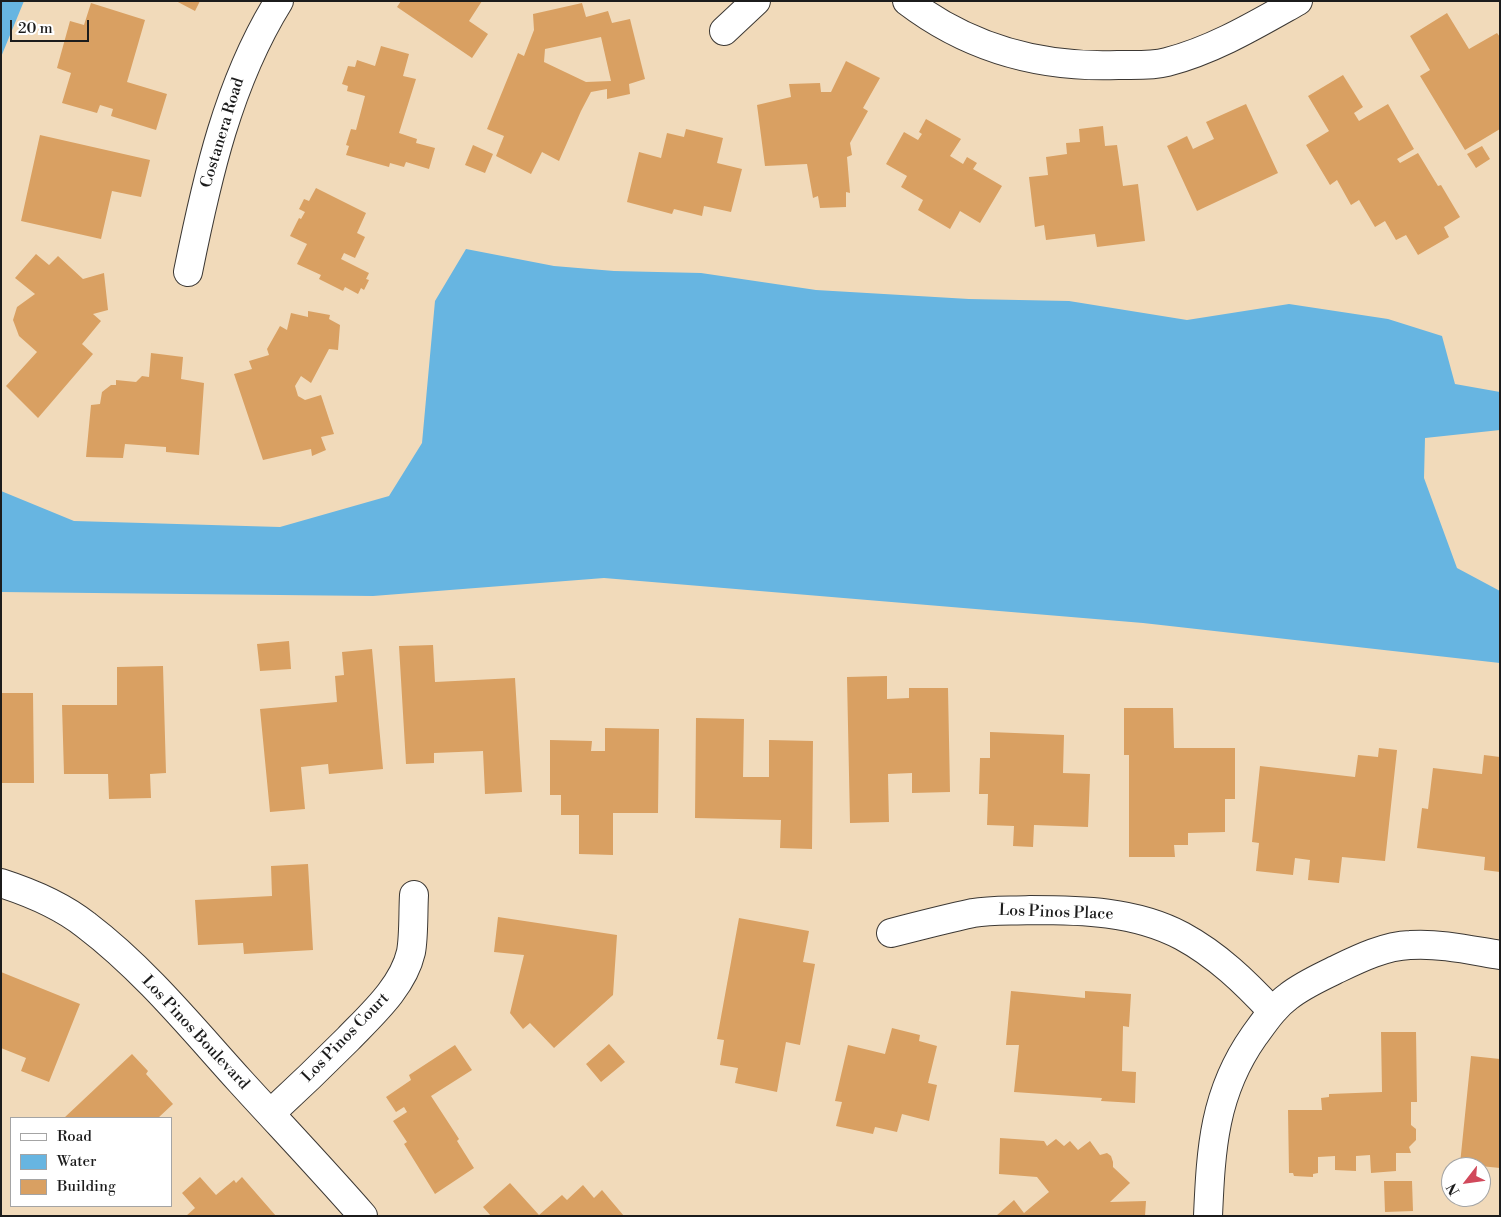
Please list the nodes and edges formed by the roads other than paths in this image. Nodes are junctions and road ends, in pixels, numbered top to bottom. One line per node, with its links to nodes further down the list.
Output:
1 (279, 1): 6 (street, Costanera Road)
2 (756, 1): 5 (street)
3 (907, 1): 4 (street)
4 (1298, 1)
5 (724, 31)
6 (188, 272)
7 (1, 884): 12 (street, Los Pinos Boulevard)
8 (414, 895): 12 (street, Los Pinos Court)
9 (892, 933): 11 (street, Los Pinos Place)
10 (1500, 954): 11 (street)
11 (1272, 1011): 14 (street)
12 (271, 1113): 13 (street, Los Pinos Boulevard)
13 (364, 1216)
14 (1208, 1216)

